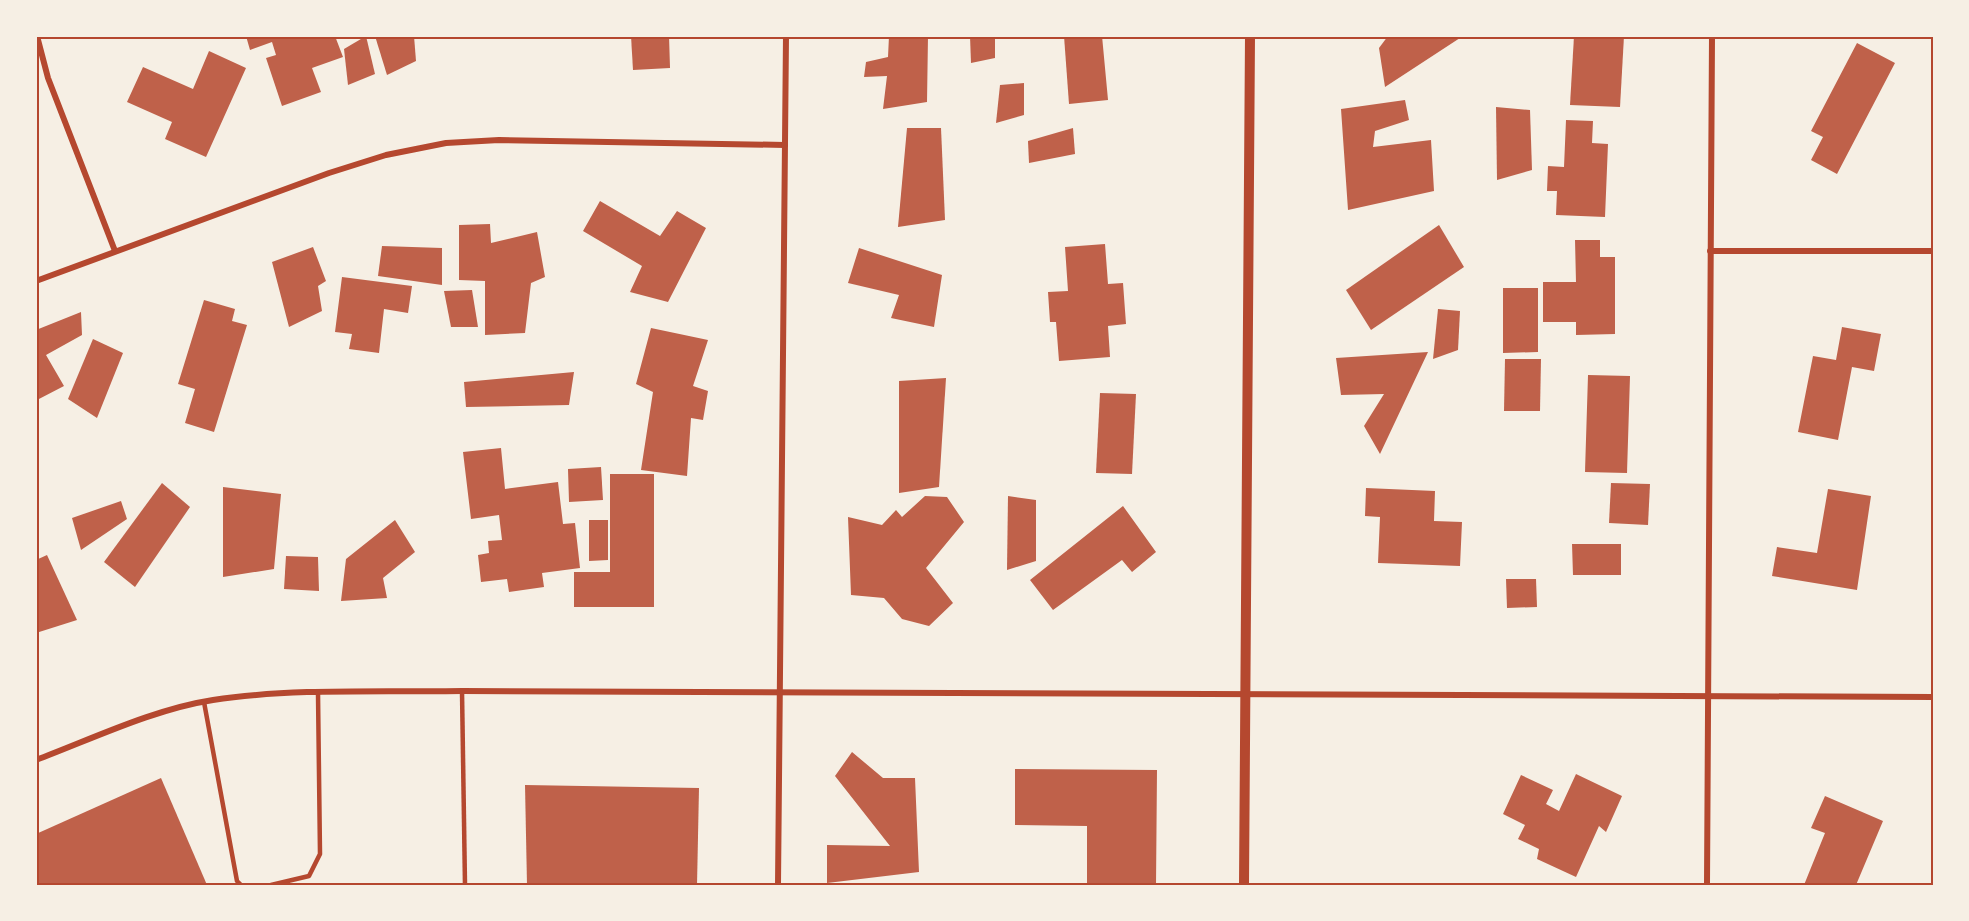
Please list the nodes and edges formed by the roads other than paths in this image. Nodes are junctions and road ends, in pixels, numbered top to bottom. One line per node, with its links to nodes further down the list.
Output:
1 (38, 36): 6 (street)
2 (786, 36): 5 (street)
3 (1250, 36): 12 (street)
4 (1712, 36): 7 (street)
5 (785, 144): 6 (street); 11 (street)
6 (115, 251): 9 (street)
7 (1710, 251): 8 (street); 14 (street)
8 (1933, 251)
9 (36, 280)
10 (462, 690): 11 (street); 13 (street); 20 (lane)
11 (780, 691): 12 (street); 21 (street)
12 (1245, 692): 14 (street); 22 (street)
13 (318, 693): 16 (street); 19 (lane)
14 (1709, 695): 15 (street); 23 (street)
15 (1933, 697)
16 (204, 702): 17 (street); 18 (lane)
17 (36, 760)
18 (242, 885)
19 (272, 885)
20 (465, 885)
21 (778, 885)
22 (1244, 885)
23 (1707, 885)

